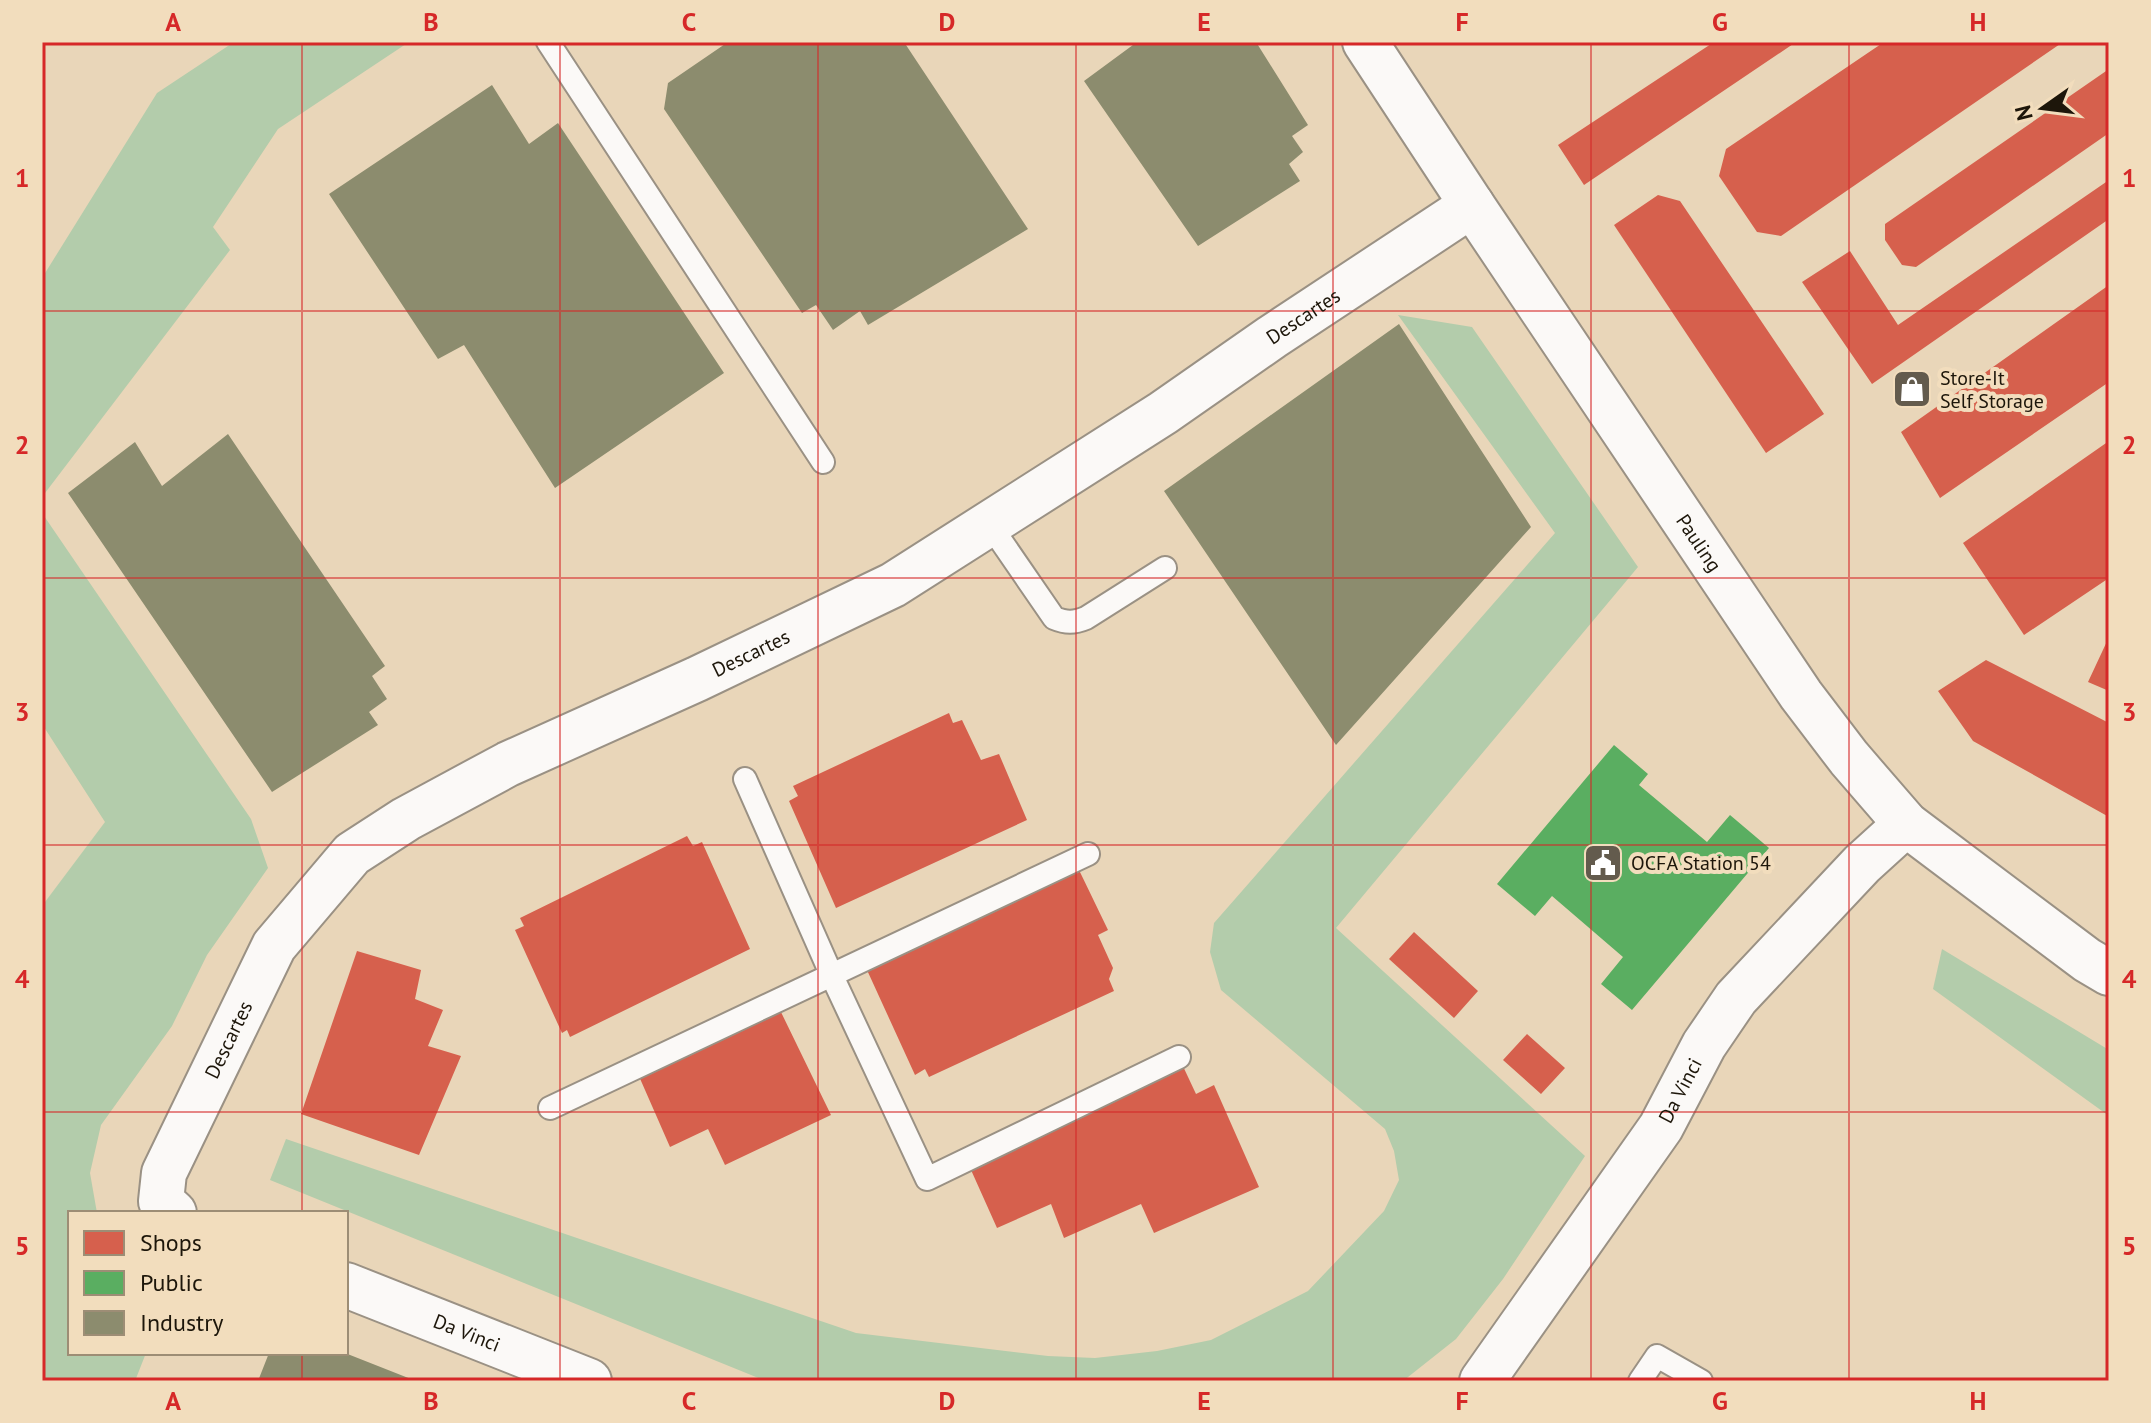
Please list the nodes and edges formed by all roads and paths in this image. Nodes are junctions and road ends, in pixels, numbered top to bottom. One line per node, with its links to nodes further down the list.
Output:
1 (548, 42): 4 (lane)
2 (1365, 42): 3 (street, Pauling)
3 (1472, 205): 5 (street, Descartes); 8 (street, Pauling)
4 (823, 462)
5 (990, 525): 6 (lane); 14 (street, Descartes)
6 (1165, 568)
7 (745, 779): 11 (lane)
8 (1906, 824): 10 (street, Pauling); 17 (street, Da Vinci)
9 (1088, 854): 11 (lane)
10 (2109, 973)
11 (832, 976): 12 (lane); 13 (lane)
12 (1179, 1057)
13 (550, 1108)
14 (167, 1207)
15 (348, 1286): 16 (street, Da Vinci)
16 (589, 1381)
17 (1482, 1381)
18 (1640, 1381): 19 (lane)
19 (1701, 1381)

